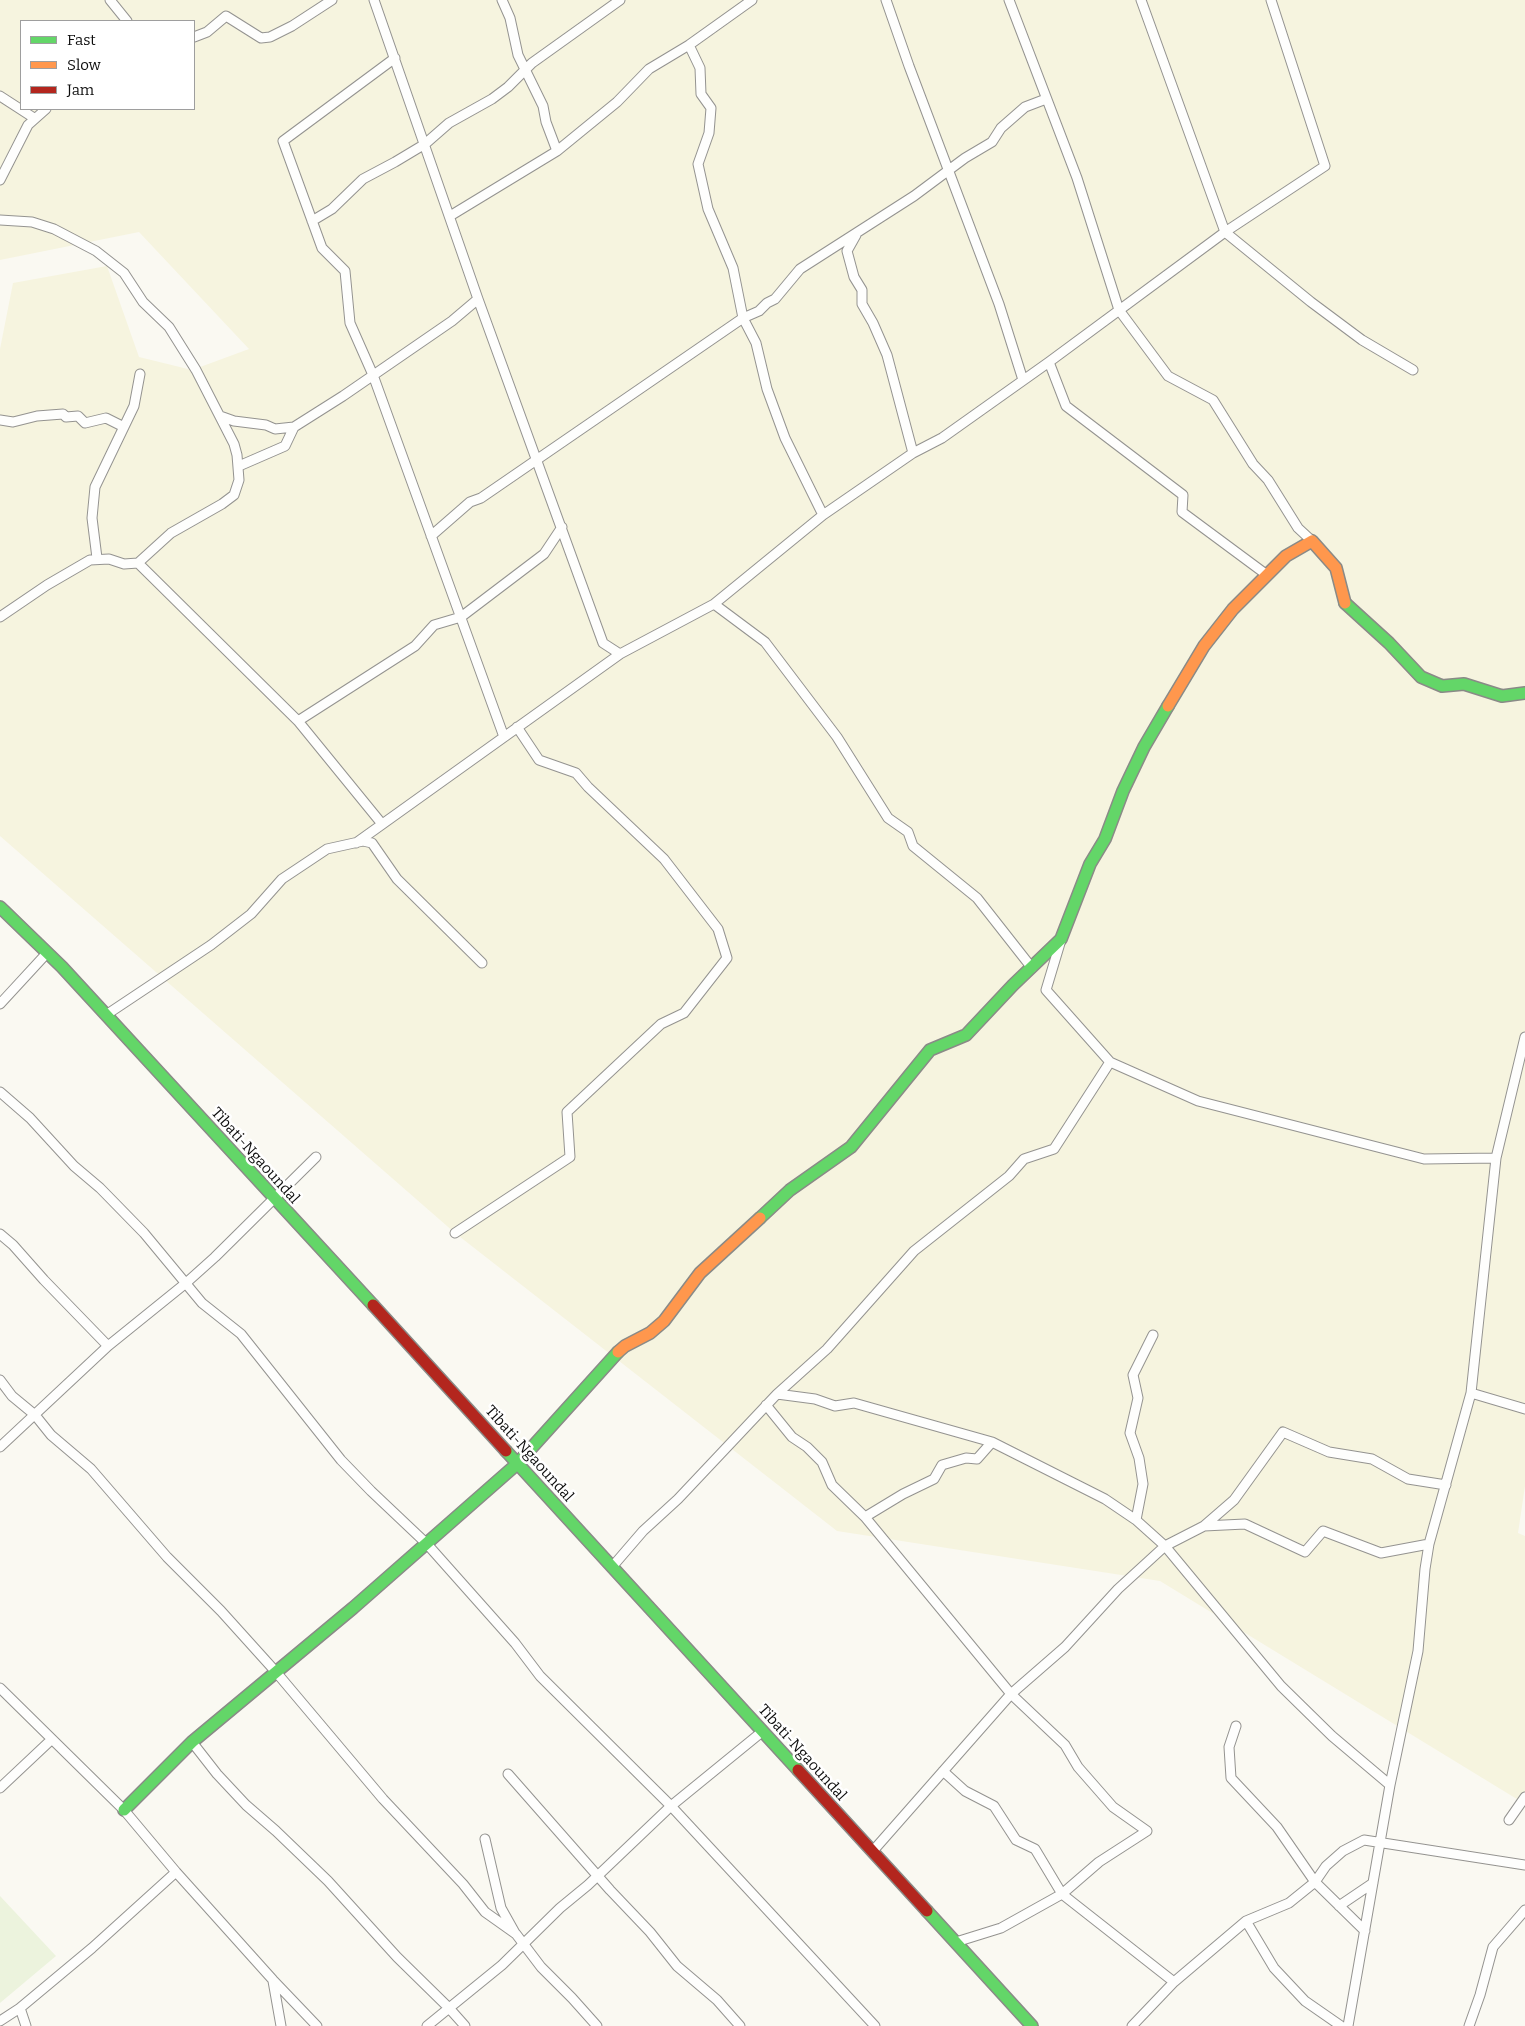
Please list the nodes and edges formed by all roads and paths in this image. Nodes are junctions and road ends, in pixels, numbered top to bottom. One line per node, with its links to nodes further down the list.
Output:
1 (110, 0): 11 (street)
2 (332, 0): 12 (street)
3 (374, 0): 14 (street)
4 (502, 0): 15 (street)
5 (620, 0): 15 (street)
6 (752, 0): 13 (street)
7 (886, 0): 24 (street)
8 (1009, 0): 17 (street)
9 (1142, 0): 29 (street)
10 (1271, 0): 29 (street)
11 (126, 20)
12 (195, 37)
13 (688, 45): 23 (street); 33 (street)
14 (395, 58): 22 (street); 28 (street)
15 (526, 70): 22 (street); 23 (street)
16 (0, 96): 18 (street)
17 (1046, 99): 24 (street); 32 (street)
18 (20, 109)
19 (22, 110): 21 (street)
20 (45, 110): 21 (street)
21 (34, 118): 25 (street)
22 (425, 144): 26 (street); 28 (street)
23 (557, 150): 26 (street)
24 (948, 170): 30 (street); 38 (street)
25 (0, 180)
26 (450, 216): 31 (street)
27 (0, 220): 39 (street)
28 (312, 221): 37 (street)
29 (1225, 232): 32 (street); 35 (street)
30 (857, 233): 33 (street); 43 (street)
31 (478, 299): 37 (street); 44 (street)
32 (1119, 310): 34 (street); 49 (street)
33 (744, 318): 44 (street); 46 (street)
34 (1049, 362): 38 (street); 52 (street)
35 (1413, 370)
36 (140, 374): 41 (street)
37 (373, 375): 42 (street); 48 (street)
38 (1023, 380): 43 (street)
39 (220, 416): 42 (street); 45 (street)
40 (0, 420): 41 (street)
41 (124, 427): 50 (street)
42 (294, 427): 45 (street)
43 (913, 453): 46 (street)
44 (537, 460): 47 (street); 48 (street)
45 (239, 466): 51 (street)
46 (823, 514): 53 (street)
47 (562, 527): 55 (street); 56 (street)
48 (431, 536): 55 (street)
49 (1312, 541): 52 (main road); 57 (main road)
50 (96, 558): 51 (street); 54 (street)
51 (138, 564): 58 (street)
52 (1267, 574): 64 (main road)
53 (714, 604): 56 (street); 67 (street)
54 (0, 617)
55 (461, 617): 58 (street); 60 (street)
56 (620, 654): 59 (street)
57 (1525, 693)
58 (298, 721): 61 (street)
59 (517, 727): 60 (street); 76 (street)
60 (504, 737): 61 (street)
61 (382, 824): 62 (street)
62 (356, 843): 66 (street); 69 (street)
63 (0, 907): 65 (main road, Tibati-Ngaoundal)
64 (1062, 939): 67 (main road); 71 (street)
65 (47, 953): 68 (street); 69 (main road, Tibati-Ngaoundal)
66 (482, 963)
67 (1032, 968): 89 (main road)
68 (0, 1004)
69 (106, 1015): 75 (main road, Tibati-Ngaoundal)
70 (1525, 1037): 74 (street)
71 (1110, 1062): 74 (street); 83 (street)
72 (0, 1092): 78 (street)
73 (316, 1157): 75 (street)
74 (1496, 1158): 82 (street)
75 (274, 1198): 78 (street); 89 (main road, Tibati-Ngaoundal)
76 (455, 1233)
77 (0, 1234): 80 (street)
78 (186, 1283): 80 (street); 94 (street)
79 (1153, 1335): 92 (street)
80 (108, 1346): 86 (street)
81 (0, 1380): 86 (street)
82 (1471, 1393): 85 (street); 90 (street)
83 (777, 1394): 84 (street); 87 (street)
84 (766, 1405): 91 (street); 97 (street)
85 (1525, 1409)
86 (34, 1415): 88 (street); 98 (street)
87 (992, 1442): 91 (street); 92 (street)
88 (0, 1447)
89 (518, 1464): 94 (main road); 97 (main road, Tibati-Ngaoundal)
90 (1446, 1484): 93 (street); 95 (street)
91 (865, 1517): 100 (street)
92 (1136, 1520): 96 (street)
93 (1204, 1526): 95 (street); 96 (street)
94 (427, 1544): 98 (main road); 110 (street)
95 (1429, 1544): 107 (street)
96 (1166, 1546): 100 (street); 107 (street)
97 (612, 1567): 102 (main road, Tibati-Ngaoundal)
98 (276, 1672): 104 (main road); 126 (street)
99 (0, 1688): 103 (street)
100 (1012, 1694): 105 (street); 121 (street)
101 (1236, 1726): 119 (street)
102 (763, 1731): 110 (street); 115 (main road, Tibati-Ngaoundal)
103 (51, 1740): 108 (street); 111 (street)
104 (192, 1742): 111 (main road); 132 (street)
105 (943, 1771): 115 (street); 121 (street)
106 (508, 1774): 118 (street)
107 (1390, 1785): 114 (street)
108 (0, 1788)
109 (1525, 1797): 112 (street)
110 (672, 1806): 118 (street); 142 (street)
111 (124, 1810): 117 (street)
112 (1509, 1820)
113 (486, 1839): 126 (street)
114 (1380, 1843): 116 (street); 119 (street); 120 (street)
115 (872, 1853): 128 (main road, Tibati-Ngaoundal)
116 (1525, 1865)
117 (176, 1872): 129 (street); 131 (street)
118 (597, 1875): 127 (street); 141 (street)
119 (1315, 1882): 122 (street); 124 (street)
120 (1373, 1883): 122 (street); 125 (street)
121 (1062, 1894): 128 (street); 130 (street)
122 (1339, 1906): 125 (street)
123 (1525, 1910): 146 (street)
124 (1246, 1921): 130 (street); 144 (street)
125 (1365, 1930): 145 (street)
126 (516, 1934): 127 (street)
127 (524, 1942): 132 (street); 140 (street)
128 (956, 1942): 134 (main road, Tibati-Ngaoundal)
129 (273, 1980): 136 (street); 137 (street)
130 (1174, 1982): 143 (street)
131 (20, 2008): 133 (street); 135 (street)
132 (449, 2008): 138 (street); 139 (street)
133 (0, 2021)
134 (1026, 2024)
135 (26, 2026)
136 (281, 2026)
137 (316, 2026)
138 (426, 2026)
139 (465, 2026)
140 (597, 2026)
141 (740, 2026)
142 (875, 2026)
143 (1132, 2026)
144 (1341, 2026)
145 (1348, 2026)
146 (1469, 2026)

